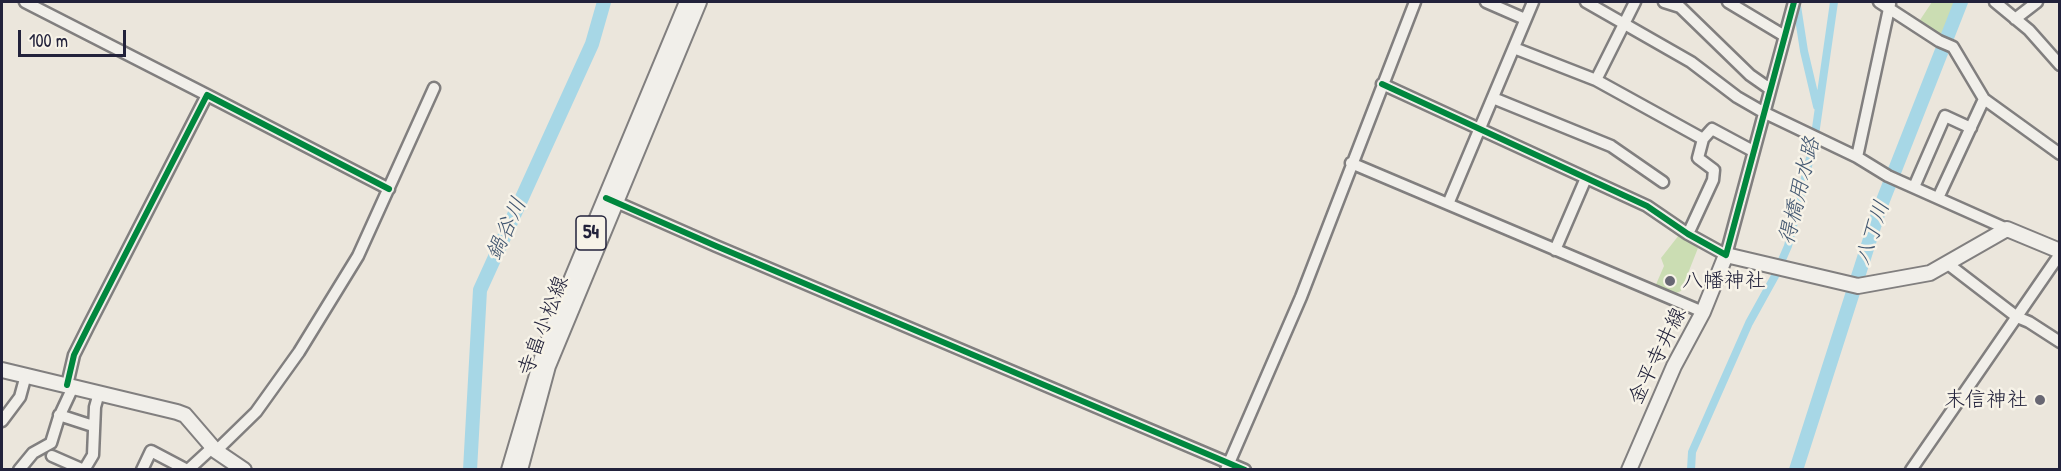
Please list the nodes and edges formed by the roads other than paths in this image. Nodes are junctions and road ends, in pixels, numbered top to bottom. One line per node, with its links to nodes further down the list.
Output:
1 (26, 2): 25 (street)
2 (687, 2): 41 (main road, 寺畠小松線 / 54)
3 (699, 2): 41 (main road, 寺畠小松線 / 54)
4 (1415, 2): 22 (street)
5 (1486, 2): 16 (street)
6 (1533, 2): 16 (street)
7 (1586, 2): 17 (street)
8 (1635, 2): 17 (street)
9 (1664, 2): 24 (street)
10 (1728, 2): 18 (street)
11 (1794, 2): 18 (street)
12 (1995, 2): 15 (street)
13 (2037, 2): 15 (street)
14 (1886, 4): 27 (street); 34 (street)
15 (2015, 19): 20 (street)
16 (1525, 20): 19 (street)
17 (1625, 23): 21 (street); 28 (street)
18 (1783, 35): 24 (street)
19 (1514, 48): 21 (street); 26 (street)
20 (2060, 65)
21 (1596, 81): 31 (street)
22 (1382, 84): 30 (street); 35 (street)
23 (434, 88): 39 (street)
24 (1770, 89): 28 (street)
25 (207, 95): 39 (street); 54 (street)
26 (1493, 98): 30 (street); 37 (street)
27 (1984, 99): 29 (street); 33 (street)
28 (1763, 112): 32 (street); 34 (street)
29 (1971, 128): 38 (street); 40 (street)
30 (1480, 129): 36 (street); 42 (street)
31 (1703, 140): 32 (street); 44 (street)
32 (1753, 151): 47 (street)
33 (2060, 154)
34 (1857, 157): 38 (street)
35 (1351, 163): 42 (street); 63 (street)
36 (1586, 178): 44 (street); 45 (street)
37 (1663, 182)
38 (1914, 187): 40 (street)
39 (389, 189): 61 (street)
40 (1938, 198): 43 (street)
41 (611, 200): 63 (street); 69 (main road, 寺畠小松線 / 54); 70 (main road, 寺畠小松線 / 54)
42 (1448, 204): 45 (street)
43 (2007, 229): 46 (main road); 48 (main road)
44 (1688, 234): 47 (street)
45 (1555, 250): 49 (street)
46 (2060, 252): 50 (street)
47 (1726, 255): 48 (main road); 49 (main road, 金平寺井線)
48 (1948, 264): 50 (street)
49 (1703, 312): 72 (main road, 金平寺井線)
50 (2017, 317): 51 (street); 73 (street)
51 (2060, 342)
52 (2, 370): 53 (main road)
53 (26, 375): 54 (main road); 57 (street)
54 (70, 386): 55 (main road); 56 (street)
55 (99, 393): 58 (street); 61 (main road)
56 (59, 415): 58 (street); 59 (street)
57 (2, 420)
58 (93, 426): 64 (street)
59 (51, 443): 60 (street); 62 (street)
60 (40, 449): 62 (street); 65 (street)
61 (215, 449): 67 (street); 68 (main road)
62 (52, 456): 64 (street)
63 (1227, 466): 71 (street)
64 (79, 469)
65 (19, 470)
66 (142, 470): 67 (street)
67 (188, 470)
68 (244, 470)
69 (509, 470)
70 (520, 470)
71 (1245, 470)
72 (1629, 470)
73 (1911, 470)

